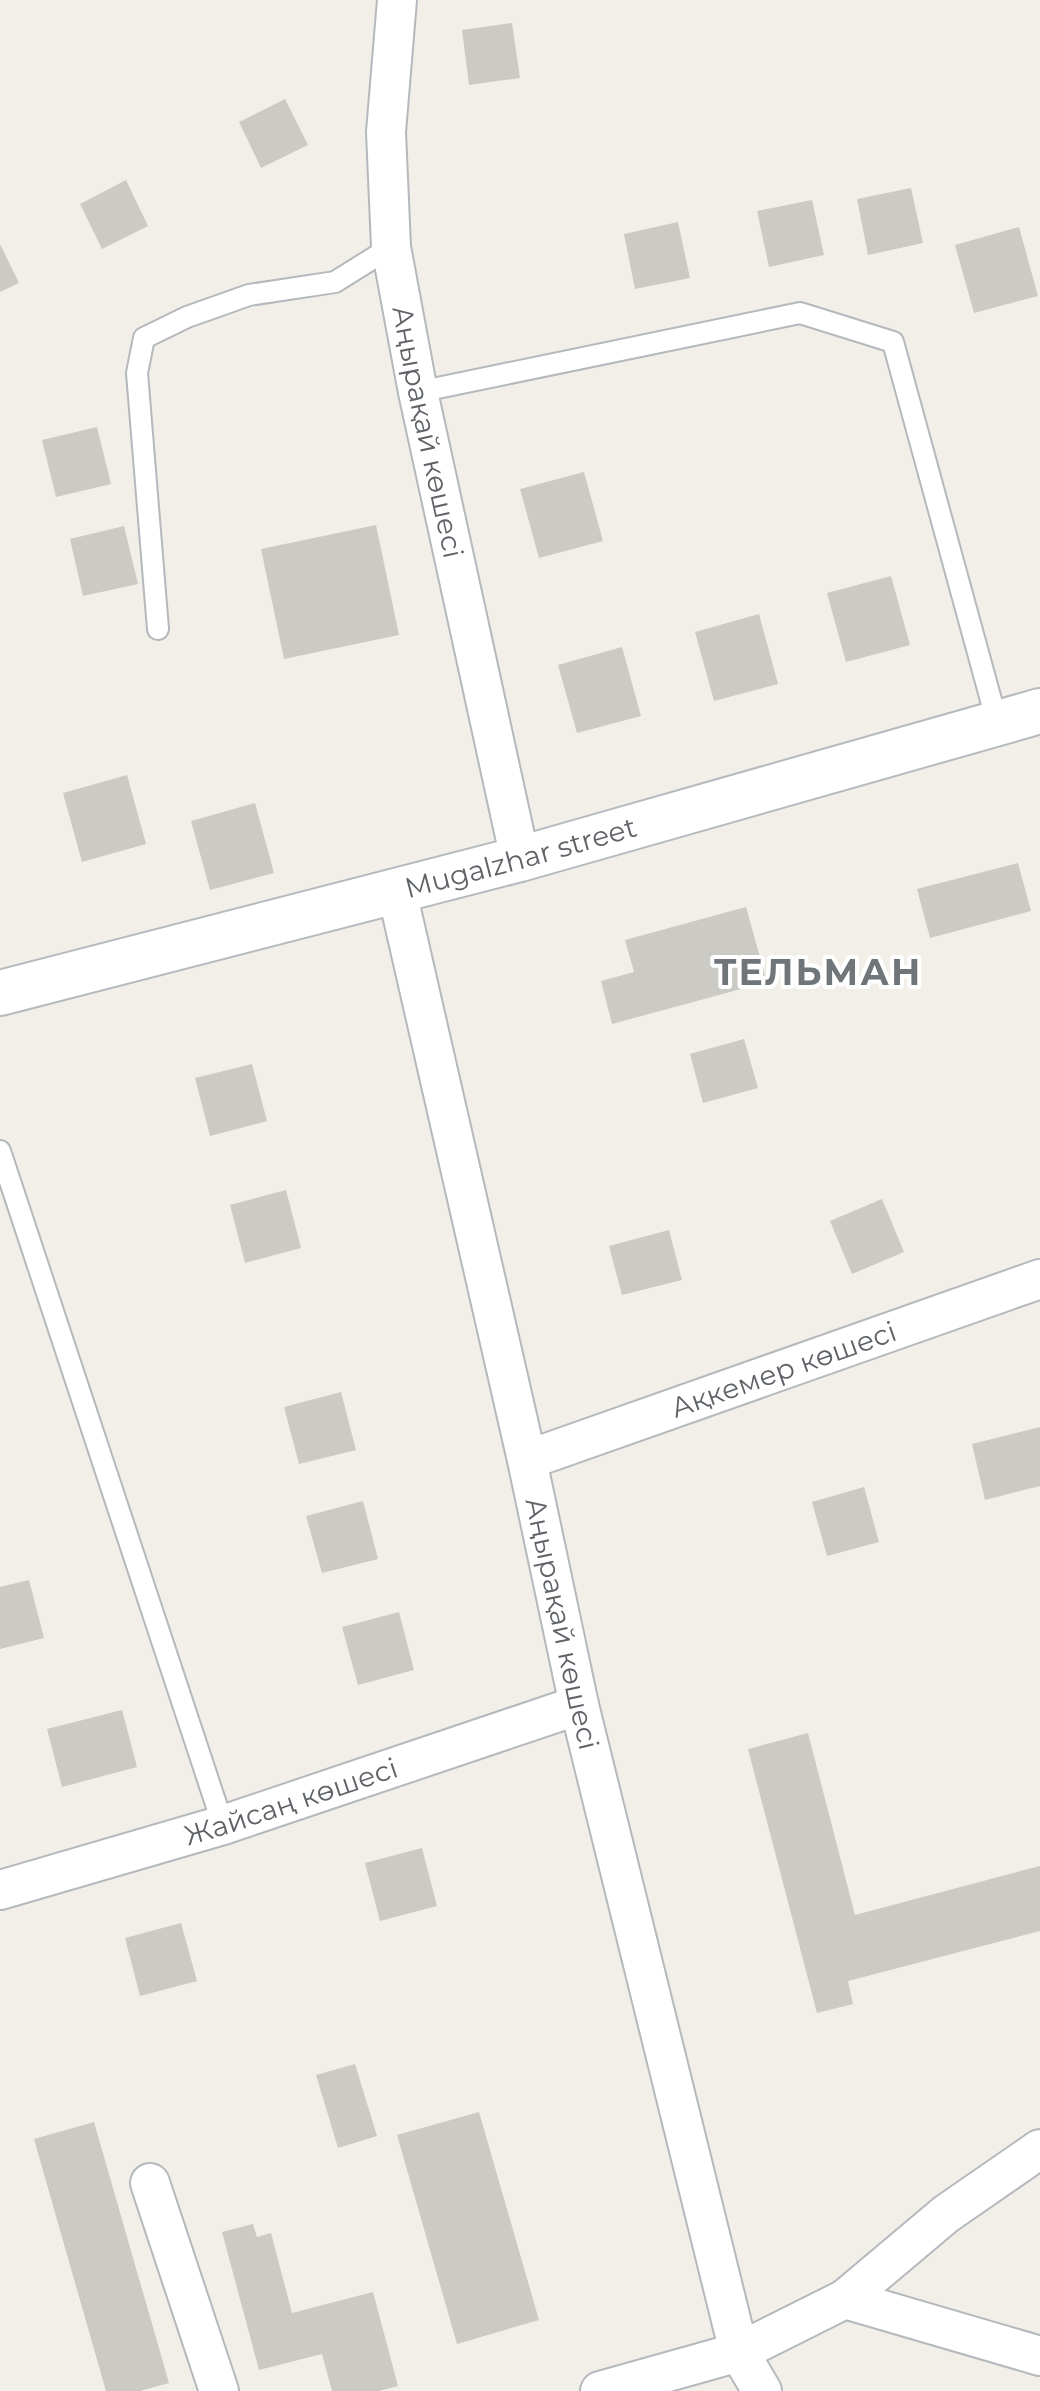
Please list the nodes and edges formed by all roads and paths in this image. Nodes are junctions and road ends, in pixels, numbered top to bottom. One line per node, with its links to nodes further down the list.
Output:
1 (397, 0): 2 (street, Аңырақай көшесі)
2 (391, 247): 3 (street, Аңырақай көшесі); 4 (lane)
3 (418, 392): 6 (lane); 7 (street, Аңырақай көшесі)
4 (158, 629)
5 (1040, 711): 6 (street, Mugalzhar street)
6 (997, 722): 7 (street, Mugalzhar street)
7 (520, 859): 8 (street, Mugalzhar street)
8 (397, 892): 9 (street, Mugalzhar street); 12 (street, Аңырақай көшесі)
9 (0, 993)
10 (0, 1151): 14 (lane)
11 (1040, 1279): 12 (street, Ақкемер көшесі)
12 (527, 1460): 13 (street, Аңырақай көшесі)
13 (579, 1705): 14 (street, Жайсаң көшесі); 19 (street, Аңырақай көшесі)
14 (223, 1825): 15 (street, Жайсаң көшесі)
15 (0, 1890)
16 (1040, 2149): 18 (street)
17 (150, 2183): 21 (street)
18 (845, 2299): 19 (street); 20 (street)
19 (739, 2352): 22 (street); 23 (street, Аңырақай көшесі)
20 (1040, 2356)
21 (219, 2391)
22 (600, 2391)
23 (762, 2391)

